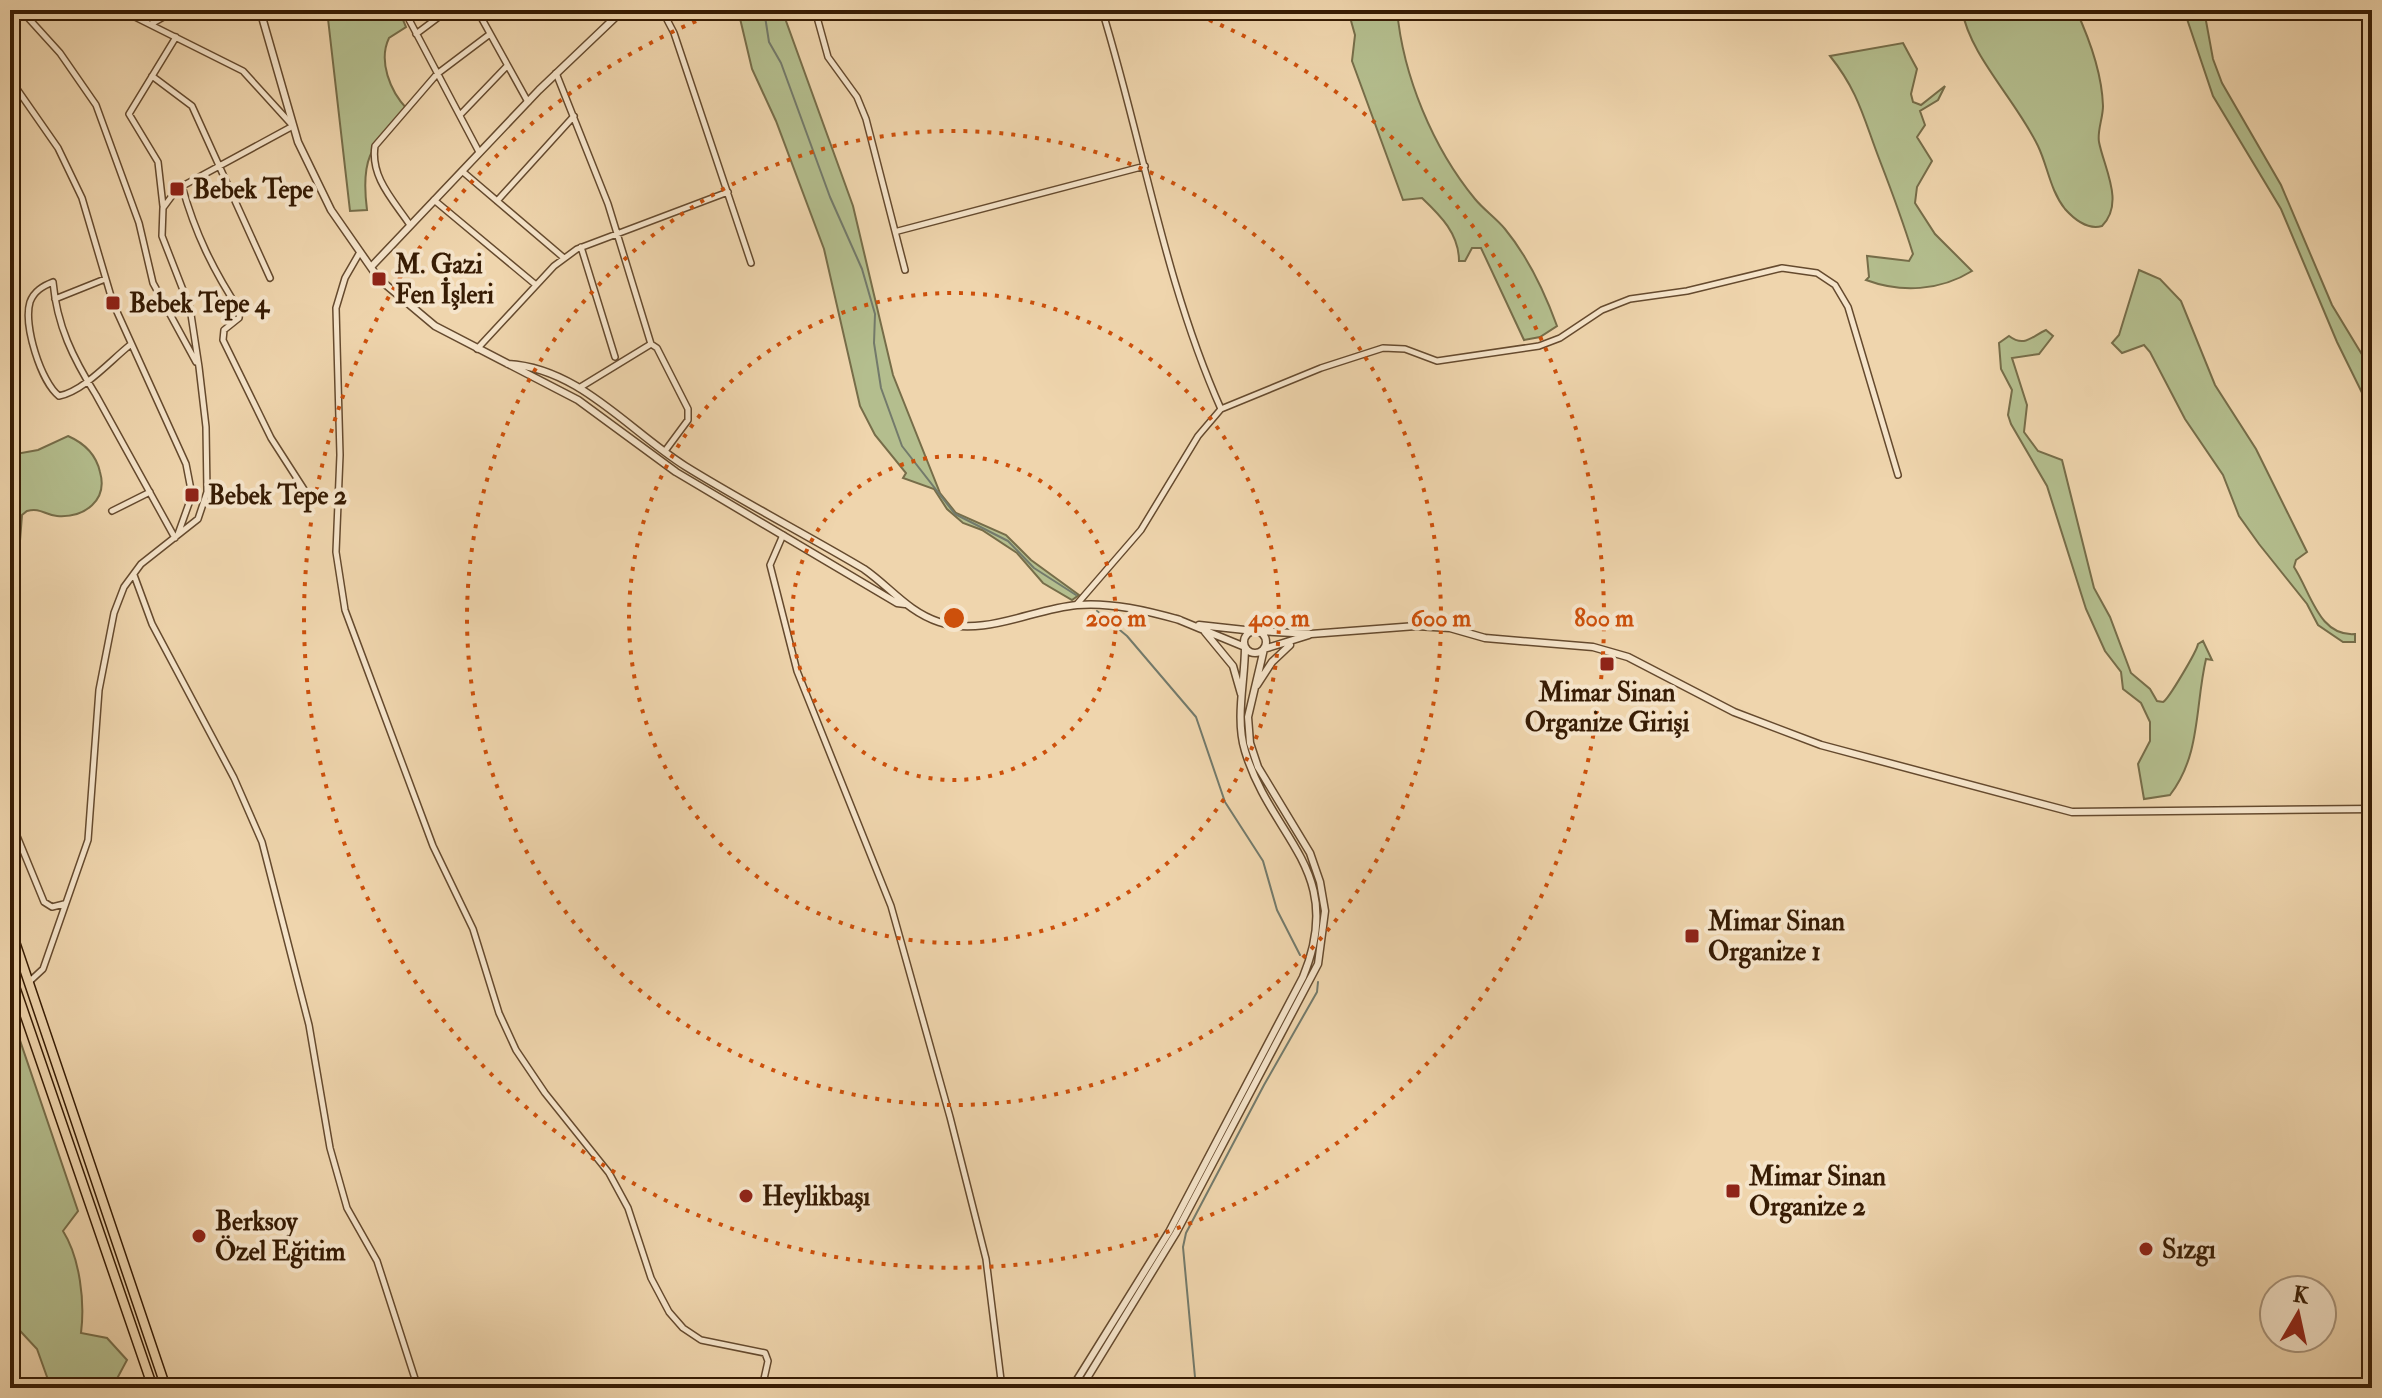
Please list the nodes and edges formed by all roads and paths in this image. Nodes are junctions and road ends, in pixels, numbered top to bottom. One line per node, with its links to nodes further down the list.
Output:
1 (21, 10): 52 (street)
2 (121, 10): 12 (street)
3 (176, 10): 12 (street)
4 (260, 10): 24 (street)
5 (404, 10): 13 (street)
6 (448, 10): 13 (street)
7 (477, 10): 14 (street)
8 (623, 10): 17 (street)
9 (662, 10): 30 (street)
10 (815, 10): 36 (street)
11 (1102, 10): 27 (street)
12 (150, 24): 15 (street)
13 (416, 34): 18 (street)
14 (490, 34): 16 (street); 18 (street)
15 (176, 37): 19 (street); 24 (street)
16 (507, 66): 21 (street); 22 (street)
17 (556, 73): 21 (street); 23 (street)
18 (437, 74): 22 (street); 34 (street)
19 (152, 76): 26 (street); 33 (street)
20 (10, 79): 44 (street)
21 (528, 102): 25 (street)
22 (460, 115): 25 (street)
23 (574, 116): 32 (street); 35 (street)
24 (293, 126): 26 (street); 38 (street)
25 (479, 152): 28 (street)
26 (218, 166): 29 (street); 43 (street)
27 (1145, 166): 36 (street); 55 (street)
28 (462, 171): 31 (street); 32 (street)
29 (182, 186): 33 (street); 59 (street)
30 (728, 192): 35 (street); 40 (street)
31 (434, 200): 34 (street); 45 (street)
32 (497, 201): 39 (street)
33 (163, 208): 52 (street)
34 (410, 225): 41 (street)
35 (617, 231): 37 (street); 47 (street)
36 (898, 231): 42 (street)
37 (581, 247): 39 (street); 50 (street)
38 (360, 252): 41 (street); 84 (street)
39 (564, 258): 45 (street)
40 (751, 263)
41 (371, 267): 49 (street)
42 (905, 270)
43 (270, 278)
44 (105, 279): 46 (street); 48 (street)
45 (536, 285): 49 (street)
46 (55, 299): 53 (street); 53 (street)
47 (651, 344): 54 (street); 56 (street)
48 (130, 345): 53 (street); 62 (street)
49 (476, 350): 51 (street)
50 (615, 357)
51 (504, 364): 54 (street); 61 (street)
52 (199, 367): 62 (street)
53 (86, 380): 58 (street)
54 (579, 388): 56 (street)
55 (1221, 409): 57 (street); 65 (street)
56 (665, 451): 64 (street)
57 (1898, 475)
58 (150, 492): 60 (street); 62 (street)
59 (307, 494)
60 (112, 511)
61 (783, 535): 64 (street); 85 (street)
62 (175, 538): 63 (street)
63 (134, 574): 77 (street); 83 (street)
64 (905, 604): 65 (street)
65 (1076, 605): 66 (street)
66 (1177, 619): 67 (street); 68 (street)
67 (1203, 630): 71 (street); 74 (street)
68 (1256, 631): 69 (street); 71 (street); 72 (street)
69 (1311, 634): 70 (street); 75 (street)
70 (1291, 643): 72 (street); 73 (street)
71 (1245, 647): 72 (street); 74 (street)
72 (1264, 649): 73 (street)
73 (1253, 692): 87 (street)
74 (1242, 699): 86 (street)
75 (2372, 809)
76 (10, 819): 77 (street)
77 (65, 903): 80 (street)
78 (10, 927): 80 (highway)
79 (10, 972): 81 (highway)
80 (28, 982): 82 (highway)
81 (153, 1388)
82 (166, 1388)
83 (418, 1388)
84 (762, 1388)
85 (1002, 1388)
86 (1072, 1388)
87 (1081, 1388)

